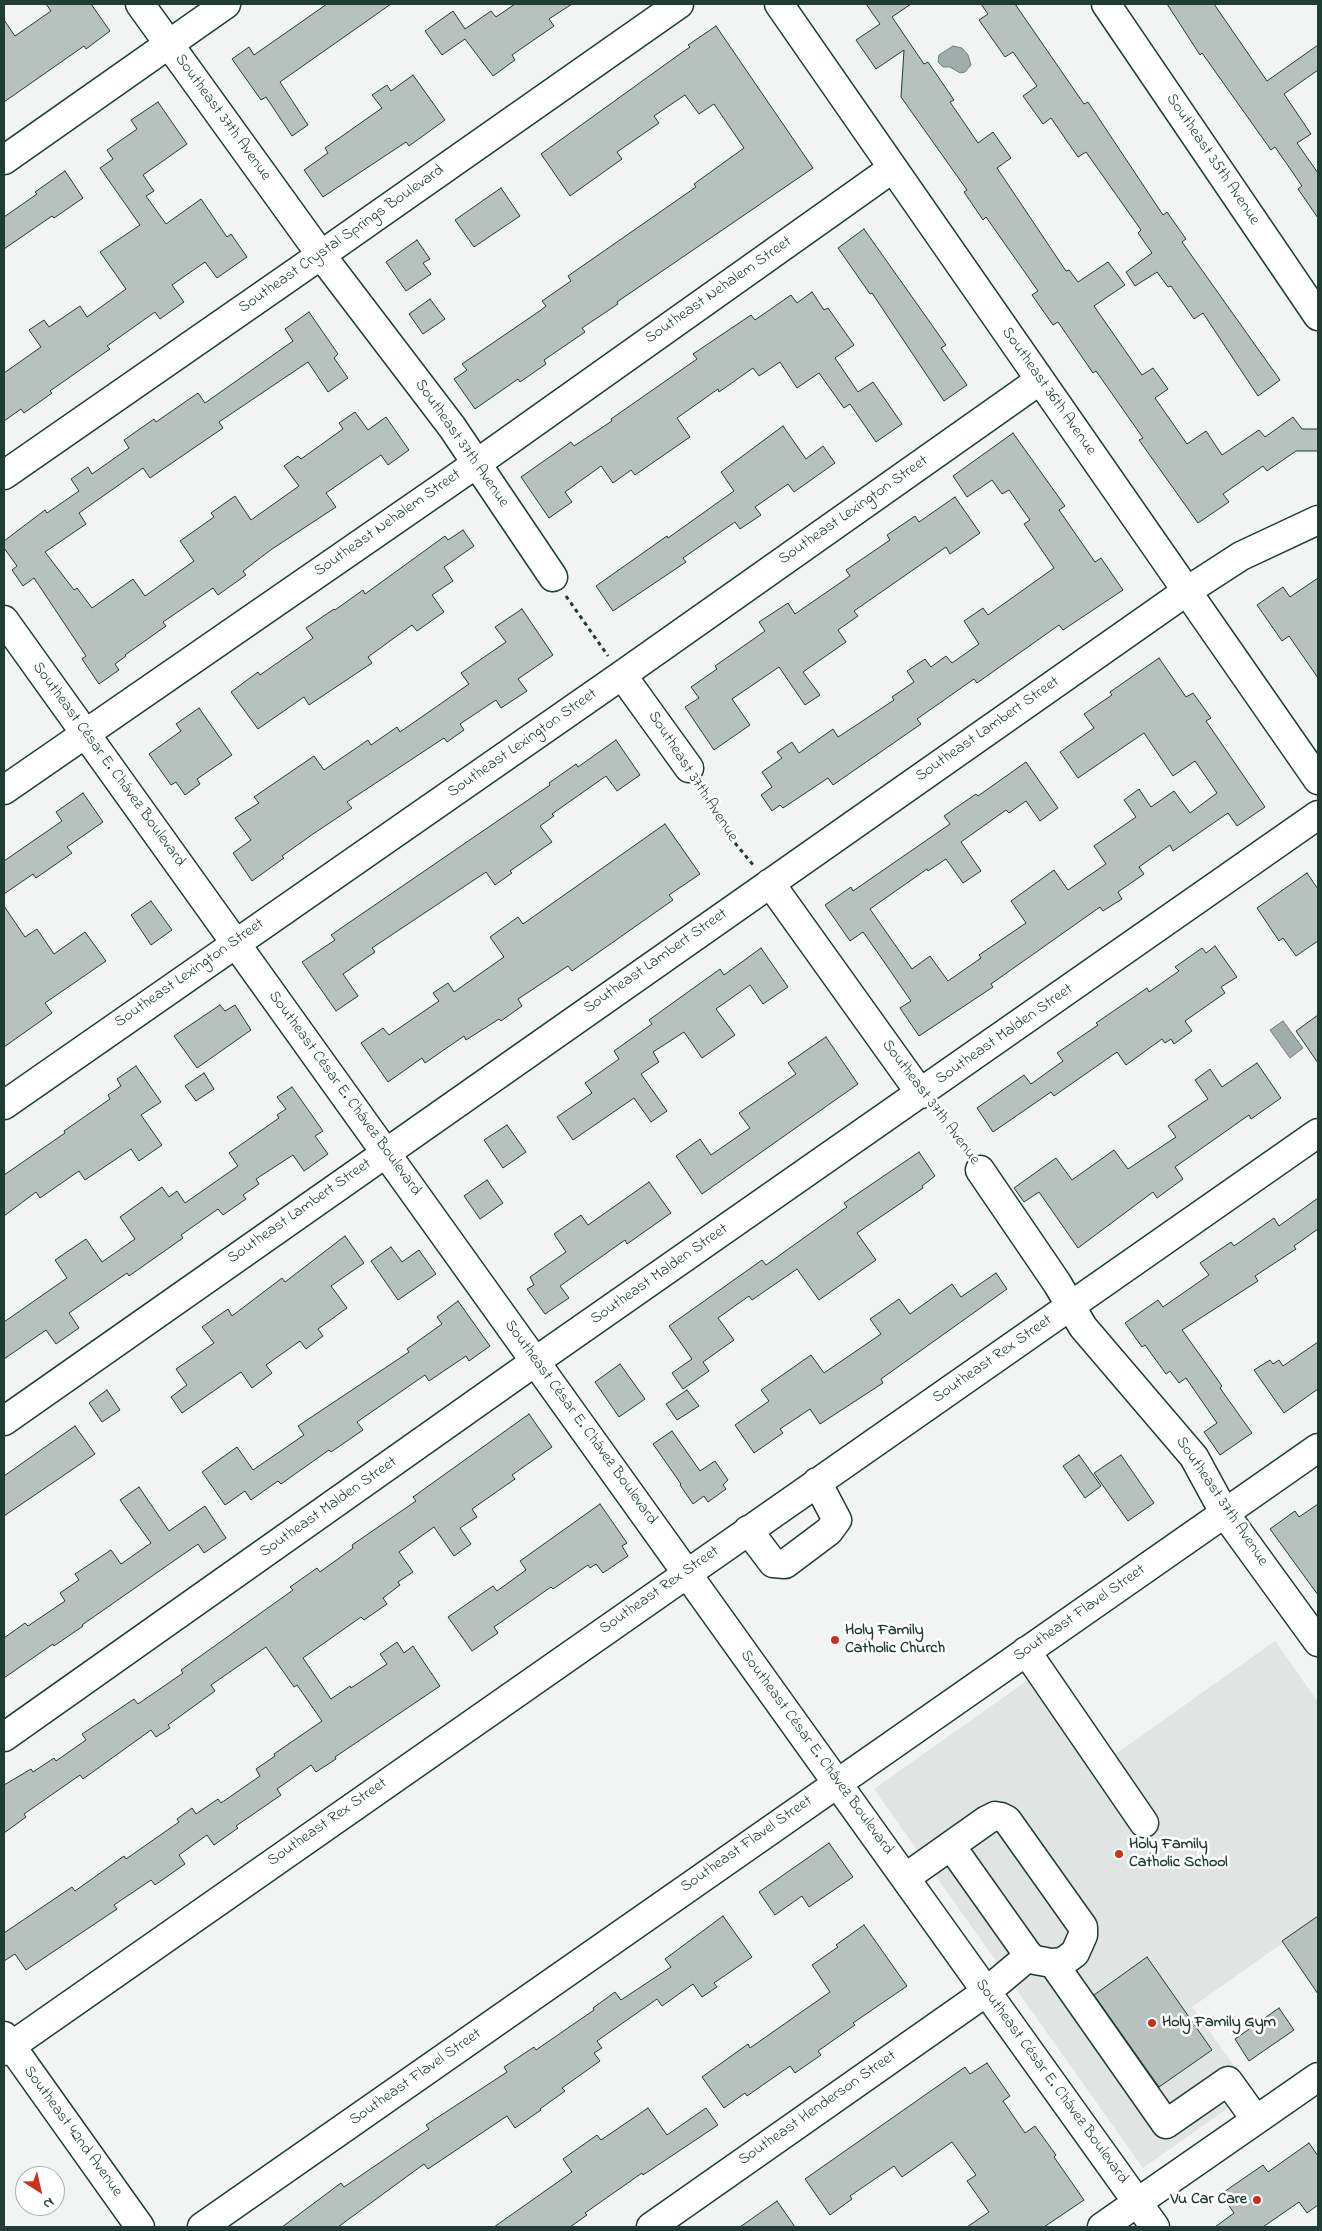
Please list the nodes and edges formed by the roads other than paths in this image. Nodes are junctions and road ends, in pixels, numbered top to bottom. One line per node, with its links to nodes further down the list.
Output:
1 (140, 4): 6 (street, Southeast 37th Avenue)
2 (226, 4): 6 (street)
3 (679, 4): 9 (street, Southeast Crystal Springs Boulevard)
4 (778, 4): 8 (street, Southeast 36th Avenue)
5 (1106, 4): 10 (street, Southeast 35th Avenue)
6 (168, 44): 7 (street); 9 (street, Southeast 37th Avenue)
7 (4, 160)
8 (893, 168): 11 (street, Southeast 36th Avenue); 12 (street, Southeast Nehalem Street)
9 (321, 255): 12 (street, Southeast 37th Avenue); 13 (street, Southeast Crystal Springs Boulevard)
10 (1318, 316)
11 (1040, 380): 16 (street, Southeast 36th Avenue); 18 (street, Southeast Lexington Street)
12 (476, 464): 15 (street, Southeast 37th Avenue); 19 (street, Southeast Nehalem Street)
13 (4, 475)
14 (1318, 520): 16 (street, Southeast Lambert Street)
15 (553, 578)
16 (1187, 591): 21 (street, Southeast 36th Avenue); 24 (street, Southeast Lambert Street)
17 (4, 620): 19 (street, Southeast César E. Chávez Boulevard)
18 (622, 675): 20 (street, Southeast 37th Avenue); 25 (street, Southeast Lexington Street)
19 (86, 733): 22 (street, Southeast Nehalem Street); 25 (street, Southeast César E. Chávez Boulevard)
20 (689, 768)
21 (1318, 780)
22 (4, 790)
23 (1318, 816): 26 (street, Southeast Malden Street)
24 (770, 883): 26 (street, Southeast 37th Avenue); 29 (street, Southeast Lambert Street)
25 (235, 943): 27 (street, Southeast Lexington Street); 29 (street, Southeast César E. Chávez Boulevard)
26 (921, 1094): 32 (street, Southeast Malden Street)
27 (4, 1105)
28 (1318, 1134): 31 (street, Southeast Rex Street)
29 (386, 1152): 32 (street, Southeast César E. Chávez Boulevard); 33 (street, Southeast Lambert Street)
30 (980, 1170): 31 (street, Southeast 37th Avenue)
31 (1069, 1306): 35 (street, Southeast Rex Street); 36 (street, Southeast 37th Avenue)
32 (536, 1361): 38 (street, Southeast César E. Chávez Boulevard); 41 (street, Southeast Malden Street)
33 (4, 1421)
34 (1318, 1448): 36 (street, Southeast Flavel Street)
35 (818, 1482): 37 (street, Southeast Rex Street); 37 (street)
36 (1225, 1514): 39 (street, Southeast 37th Avenue); 40 (street, Southeast Flavel Street)
37 (748, 1530): 38 (street, Southeast Rex Street)
38 (687, 1572): 42 (street, Southeast César E. Chávez Boulevard); 48 (street, Southeast Rex Street)
39 (1318, 1642)
40 (1026, 1651): 42 (street, Southeast Flavel Street); 43 (street)
41 (4, 1737)
42 (837, 1782): 45 (street, Southeast César E. Chávez Boulevard); 53 (street, Southeast Flavel Street)
43 (1144, 1823)
44 (951, 1846): 45 (street); 46 (street); 46 (street, Southeast Henderson Street)
45 (905, 1878): 47 (street, Southeast César E. Chávez Boulevard)
46 (1041, 1960): 47 (street, Southeast Henderson Street); 50 (street)
47 (986, 1992): 51 (street, Southeast César E. Chávez Boulevard); 54 (street, Southeast Henderson Street)
48 (6, 2044): 52 (street, Southeast 42nd Avenue)
49 (1318, 2077): 50 (street)
50 (1256, 2120): 51 (street)
51 (1137, 2202): 55 (street); 56 (street, Southeast César E. Chávez Boulevard)
52 (140, 2227)
53 (202, 2227)
54 (651, 2227)
55 (1102, 2227)
56 (1155, 2227)

